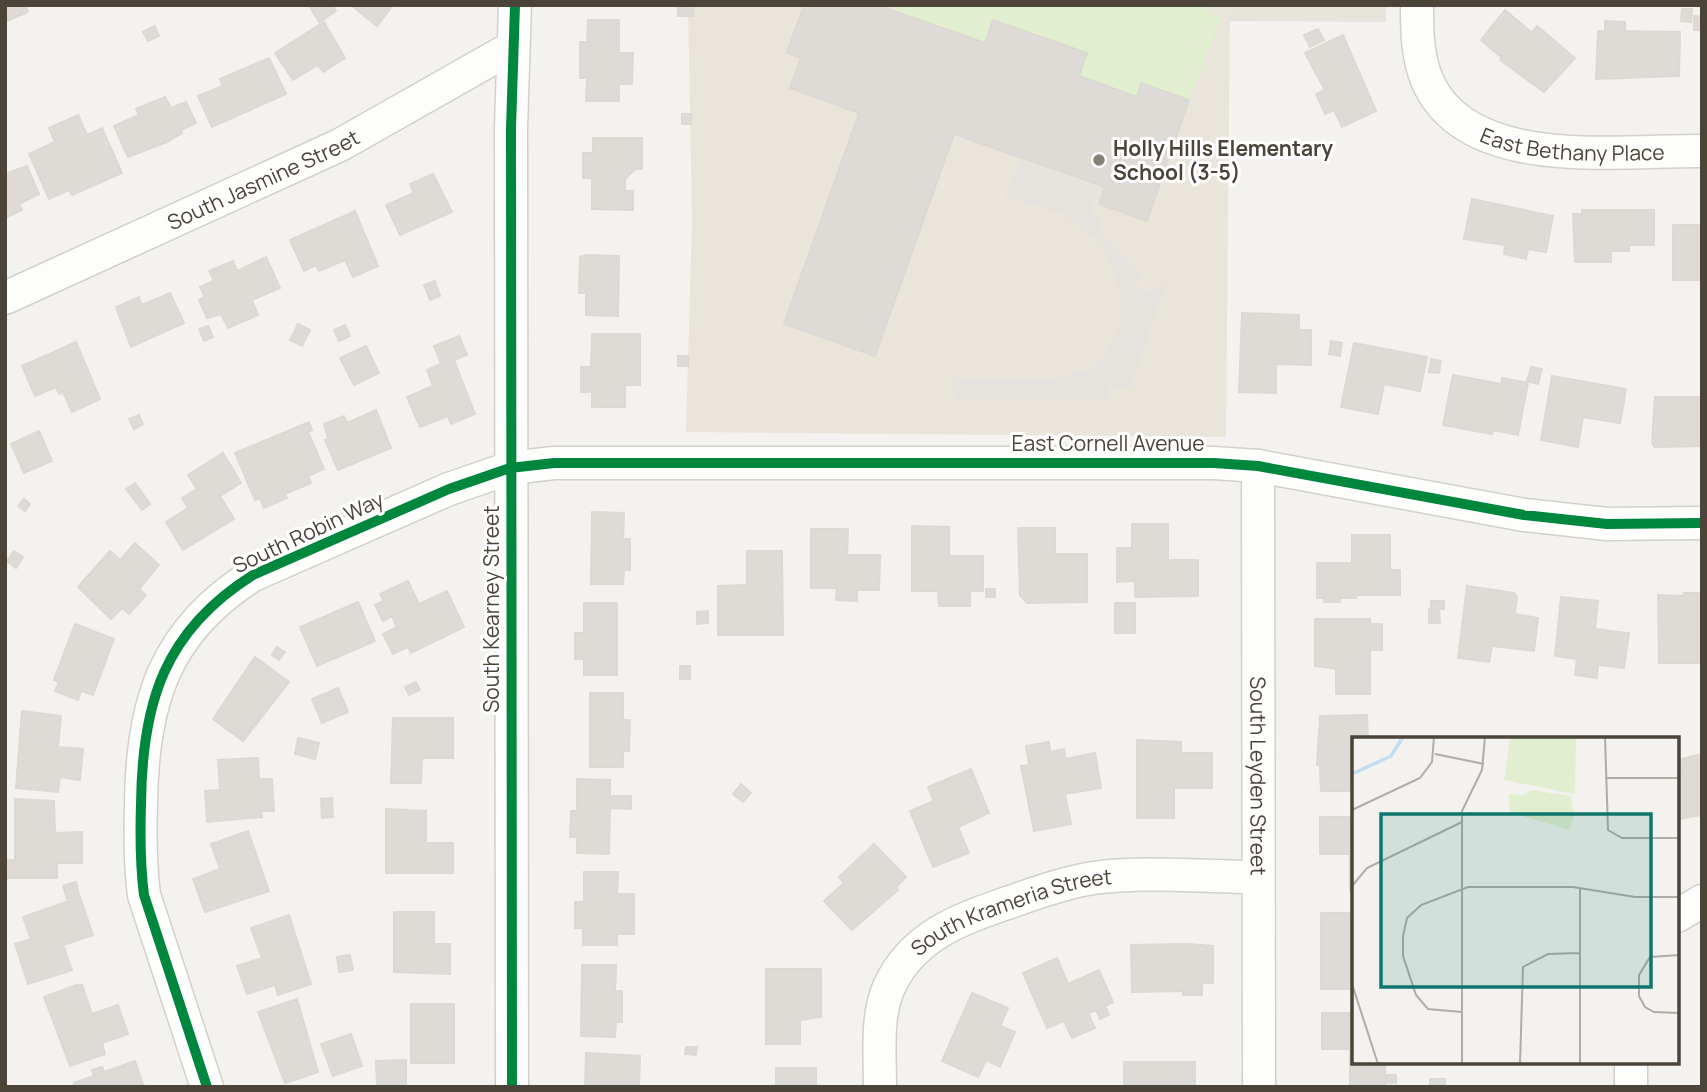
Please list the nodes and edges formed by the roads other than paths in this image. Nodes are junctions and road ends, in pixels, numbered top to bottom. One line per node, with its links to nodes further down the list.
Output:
1 (515, 5): 3 (street, South Kearney Street)
2 (1417, 5): 4 (street, East Bethany Place)
3 (513, 47): 5 (street, South Jasmine Street); 7 (street, South Kearney Street)
4 (1702, 151)
5 (5, 298)
6 (1258, 466): 7 (street, East Cornell Avenue); 8 (street, East Cornell Avenue); 9 (street, South Leyden Street)
7 (510, 468): 13 (street, South Robin Way); 14 (street, South Kearney Street)
8 (1702, 523)
9 (1258, 877): 15 (street, South Krameria Street); 16 (street, South Leyden Street)
10 (1702, 901): 11 (street)
11 (1679, 915)
12 (1631, 1064): 17 (street)
13 (207, 1087)
14 (512, 1087)
15 (880, 1087)
16 (1259, 1087)
17 (1631, 1087)

